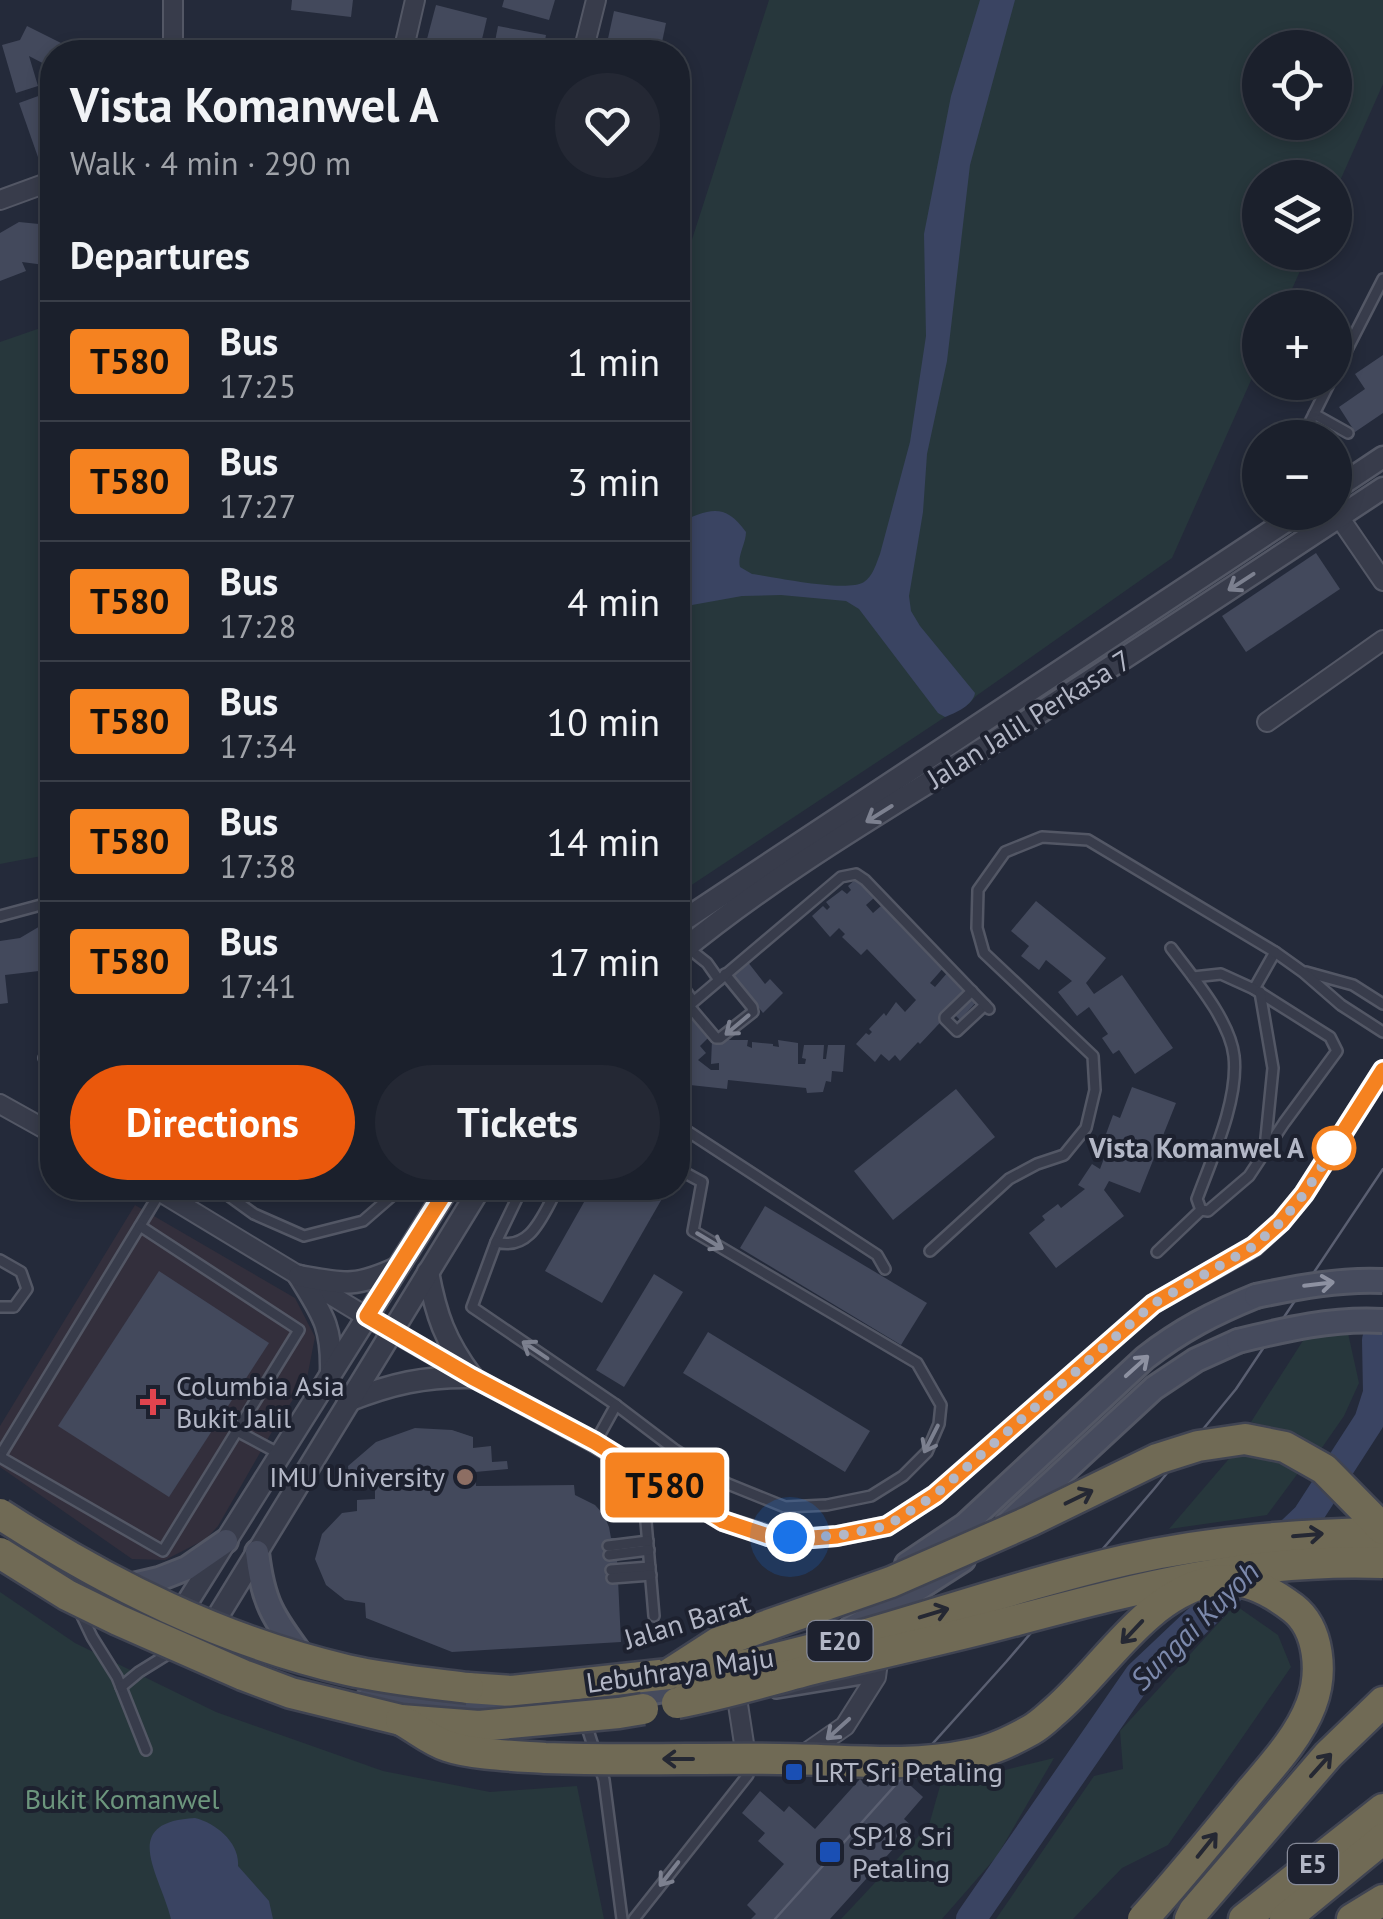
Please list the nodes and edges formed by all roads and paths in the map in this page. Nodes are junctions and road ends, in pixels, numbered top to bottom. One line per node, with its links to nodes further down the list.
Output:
1 (173, 0): 4 (street)
2 (414, 0): 5 (street)
3 (596, 0): 6 (street)
4 (174, 40)
5 (405, 40)
6 (587, 40)
7 (40, 185): 8 (street)
8 (0, 200)
9 (1383, 279): 10 (lane)
10 (1352, 340)
11 (1321, 400): 12 (lane)
12 (1314, 414): 13 (lane); 14 (lane)
13 (1311, 420)
14 (1325, 420)
15 (1383, 457): 16 (street)
16 (1352, 478)
17 (1383, 488): 18 (street, Jalan Jalil Perkasa 7)
18 (1352, 504)
19 (1273, 530): 27 (street, Jalan Jalil Perkasa 7)
20 (1308, 530): 28 (street, Jalan Jalil Perkasa 7, one-way to 28)
21 (1338, 530): 22 (street)
22 (1383, 581)
23 (1383, 640): 24 (street)
24 (1267, 722)
25 (40, 905): 26 (lane)
26 (0, 916)
27 (690, 916)
28 (690, 940)
29 (1171, 948): 34 (lane)
30 (1275, 952): 32 (lane); 36 (lane); 57 (lane)
31 (690, 954): 33 (lane)
32 (1304, 972): 38 (lane); 39 (lane)
33 (722, 977): 35 (lane); 37 (lane); 37 (lane, one-way to 37)
34 (1193, 977): 36 (lane); 54 (lane)
35 (972, 991): 35 (lane)
36 (1257, 991): 44 (lane); 44 (lane)
37 (691, 1003)
38 (1383, 1004)
39 (1383, 1032)
40 (1383, 1070): 77 (street)
41 (0, 1104): 42 (street)
42 (40, 1126)
43 (690, 1132): 61 (lane)
44 (1264, 1152): 54 (lane)
45 (690, 1176): 72 (lane, one-way to 72)
46 (162, 1200): 55 (lane)
47 (183, 1200): 63 (street)
48 (235, 1200): 49 (lane)
49 (388, 1200)
50 (441, 1200): 60 (street)
51 (473, 1200): 62 (street)
52 (516, 1200): 56 (lane)
53 (551, 1200): 56 (lane)
54 (1200, 1210): 58 (lane)
55 (140, 1226): 73 (lane); 76 (lane)
56 (496, 1242): 72 (lane, one-way to 56)
57 (930, 1251)
58 (1157, 1252)
59 (0, 1260): 65 (lane)
60 (399, 1267): 63 (street); 66 (street)
61 (885, 1269)
62 (428, 1272): 68 (street); 70 (street)
63 (299, 1276): 66 (street); 69 (street)
64 (1383, 1281): 89 (main road, Jalan Barat, one-way to 64, bridge)
65 (0, 1307)
66 (367, 1316): 68 (street); 69 (street)
67 (1383, 1321): 91 (main road, Jalan Barat, bridge)
68 (392, 1330): 70 (street); 71 (street)
69 (331, 1373): 75 (street)
70 (472, 1377): 71 (street); 74 (street)
71 (348, 1402): 83 (street)
72 (616, 1405): 74 (lane)
73 (237, 1431): 75 (lane); 76 (lane)
74 (595, 1442): 77 (street)
75 (280, 1454): 80 (street)
76 (0, 1456)
77 (642, 1471): 81 (lane)
78 (0, 1512): 90 (main road, Jalan Barat); 100 (highway, Lebuhraya Maju / E20, bridge)
79 (1383, 1531): 100 (highway, Lebuhraya Maju / E20, one-way to 79, bridge); 100 (highway, one-way to 79, bridge)
80 (226, 1541): 90 (main road); 92 (street)
81 (649, 1546): 82 (lane); 87 (lane)
82 (608, 1550)
83 (257, 1552): 95 (street); 98 (main road)
84 (0, 1553): 106 (highway, Lebuhraya Maju / E20, bridge)
85 (0, 1562): 93 (main road, Jalan Barat)
86 (1383, 1563): 106 (highway, Lebuhraya Maju / E20, bridge)
87 (651, 1571): 88 (lane); 94 (lane)
88 (611, 1574)
89 (874, 1584): 91 (street); 96 (main road, Jalan Barat)
90 (125, 1587): 92 (main road, Jalan Barat)
91 (886, 1610): 99 (main road, Jalan Barat); 101 (street)
92 (180, 1614): 95 (main road, Jalan Barat); 97 (main road)
93 (82, 1616): 97 (main road, Jalan Barat); 102 (lane)
94 (654, 1616)
95 (210, 1629): 97 (main road); 98 (main road, Jalan Barat)
96 (728, 1643): 98 (main road, Jalan Barat); 99 (street)
97 (173, 1653): 102 (lane); 105 (main road, Jalan Barat)
98 (309, 1665)
99 (733, 1668): 105 (main road, Jalan Barat); 108 (street)
100 (669, 1674)
101 (876, 1677): 103 (lane); 108 (street, one-way to 108)
102 (121, 1687): 107 (lane)
103 (774, 1694)
104 (1383, 1702): 115 (highway, one-way to 104)
105 (580, 1705): 112 (lane)
106 (402, 1720): 114 (highway, one-way to 106, bridge)
107 (146, 1750)
108 (748, 1775): 113 (lane, one-way to 113)
109 (1383, 1808): 116 (highway, E5)
110 (1383, 1839): 117 (highway, E5)
111 (1383, 1900): 118 (highway)
112 (622, 1919)
113 (634, 1919)
114 (1143, 1919)
115 (1190, 1919)
116 (1244, 1919)
117 (1285, 1919)
118 (1352, 1919)

